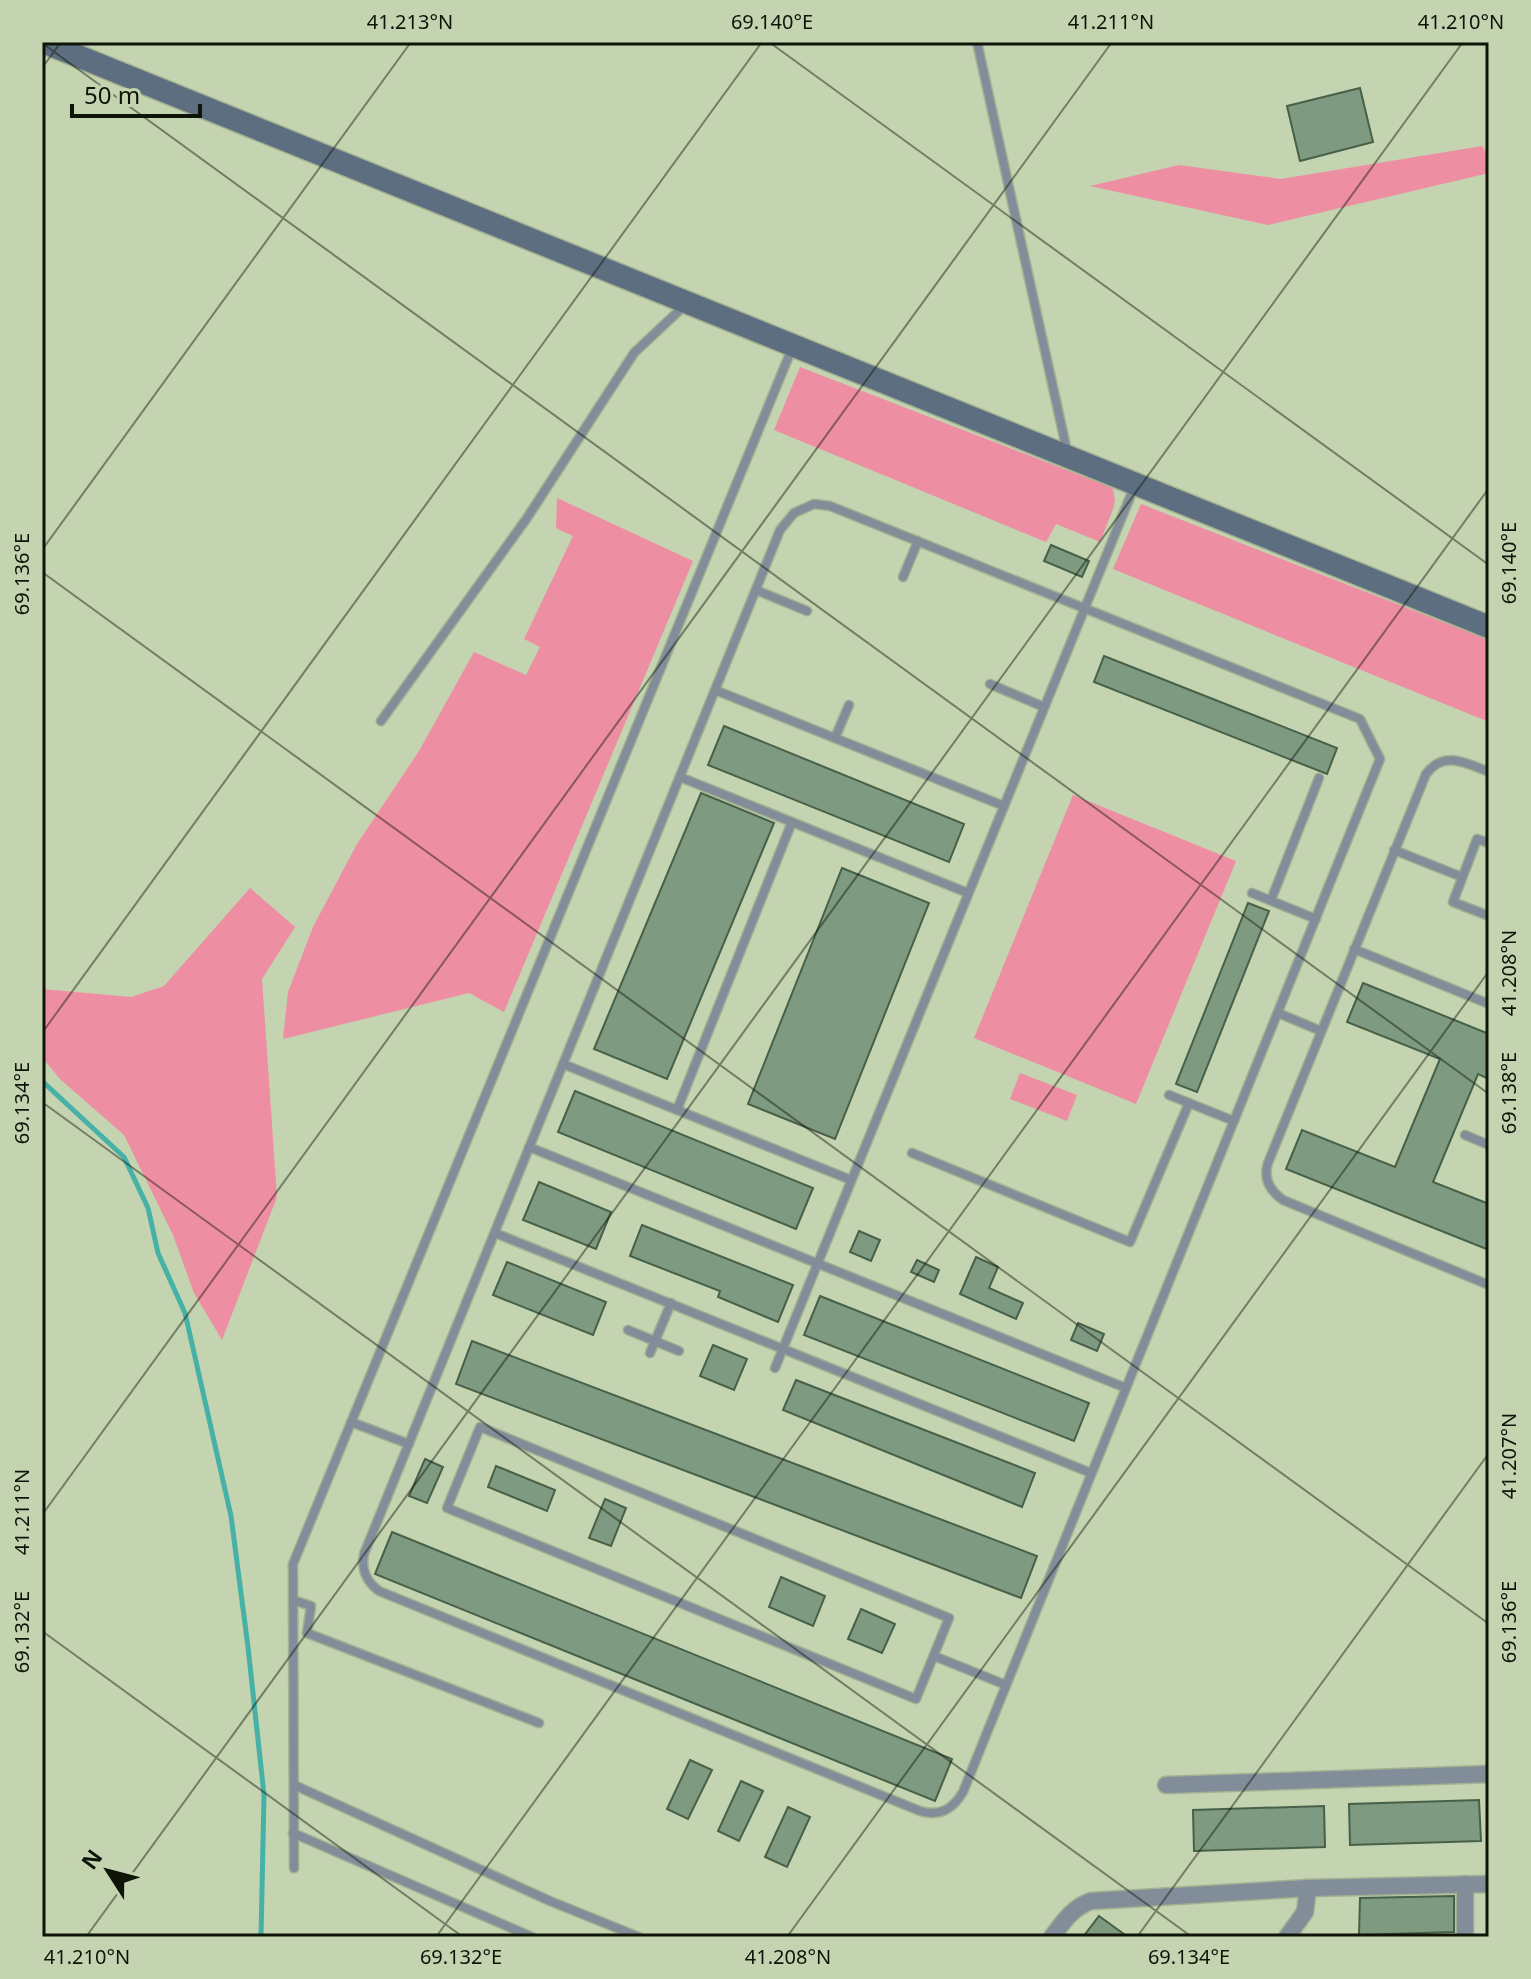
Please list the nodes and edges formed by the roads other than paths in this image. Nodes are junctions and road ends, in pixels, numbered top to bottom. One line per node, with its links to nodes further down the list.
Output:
1 (43, 42): 3 (main road)
2 (977, 42): 5 (lane)
3 (688, 303): 4 (main road); 17 (lane)
4 (794, 345): 5 (main road); 57 (lane)
5 (1069, 459): 6 (main road)
6 (1135, 484): 10 (lane); 12 (main road)
7 (918, 541): 8 (lane); 9 (lane); 10 (lane)
8 (903, 577)
9 (756, 590): 11 (lane); 14 (lane)
10 (1084, 608): 16 (lane); 31 (lane)
11 (807, 611)
12 (1489, 627)
13 (990, 684): 16 (lane)
14 (715, 690): 18 (lane); 20 (lane)
15 (849, 705): 18 (lane)
16 (1044, 707): 22 (lane)
17 (381, 721)
18 (835, 738): 22 (lane)
19 (1489, 772): 25 (lane)
20 (680, 777): 23 (lane); 36 (lane)
21 (1319, 778): 29 (lane)
22 (1004, 806): 27 (lane)
23 (792, 822): 27 (lane); 39 (lane)
24 (1489, 843): 26 (lane)
25 (1394, 850): 26 (lane); 32 (lane)
26 (1462, 877): 30 (lane)
27 (968, 893): 45 (lane)
28 (1252, 893): 29 (lane)
29 (1271, 900): 31 (lane)
30 (1489, 916)
31 (1316, 919): 34 (lane)
32 (1354, 949): 33 (lane); 35 (lane)
33 (1489, 1004)
34 (1278, 1013): 35 (lane); 40 (lane)
35 (1321, 1031): 48 (lane)
36 (563, 1064): 39 (lane); 43 (lane)
37 (1169, 1095): 38 (lane)
38 (1189, 1103): 40 (lane); 44 (lane)
39 (677, 1110): 45 (lane)
40 (1234, 1121): 56 (lane)
41 (1465, 1135): 42 (lane)
42 (1489, 1145)
43 (529, 1147): 46 (lane); 47 (lane)
44 (912, 1153)
45 (851, 1180): 47 (lane)
46 (495, 1233): 49 (lane); 58 (lane)
47 (817, 1263): 52 (lane); 56 (lane)
48 (1489, 1285)
49 (671, 1303): 51 (lane); 52 (lane)
50 (628, 1330): 51 (lane)
51 (655, 1341): 53 (lane); 54 (lane)
52 (783, 1349): 55 (lane); 59 (lane)
53 (679, 1351)
54 (650, 1353)
55 (775, 1368)
56 (1126, 1388): 59 (lane)
57 (351, 1422): 58 (lane); 60 (lane)
58 (409, 1444): 62 (lane)
59 (1091, 1473): 62 (lane)
60 (293, 1600): 63 (lane); 65 (lane)
61 (934, 1656): 61 (lane); 62 (lane)
62 (1006, 1685)
63 (539, 1723)
64 (1489, 1774): 66 (street)
65 (294, 1785): 67 (lane); 74 (lane)
66 (1166, 1785)
67 (293, 1833): 68 (lane); 73 (lane)
68 (294, 1868)
69 (1465, 1884): 70 (street); 71 (street); 78 (street)
70 (1489, 1884)
71 (1308, 1888): 72 (street); 75 (street)
72 (1305, 1912): 76 (street); 77 (street)
73 (532, 1937)
74 (639, 1937)
75 (1052, 1937)
76 (1287, 1937)
77 (1306, 1937)
78 (1465, 1937)

